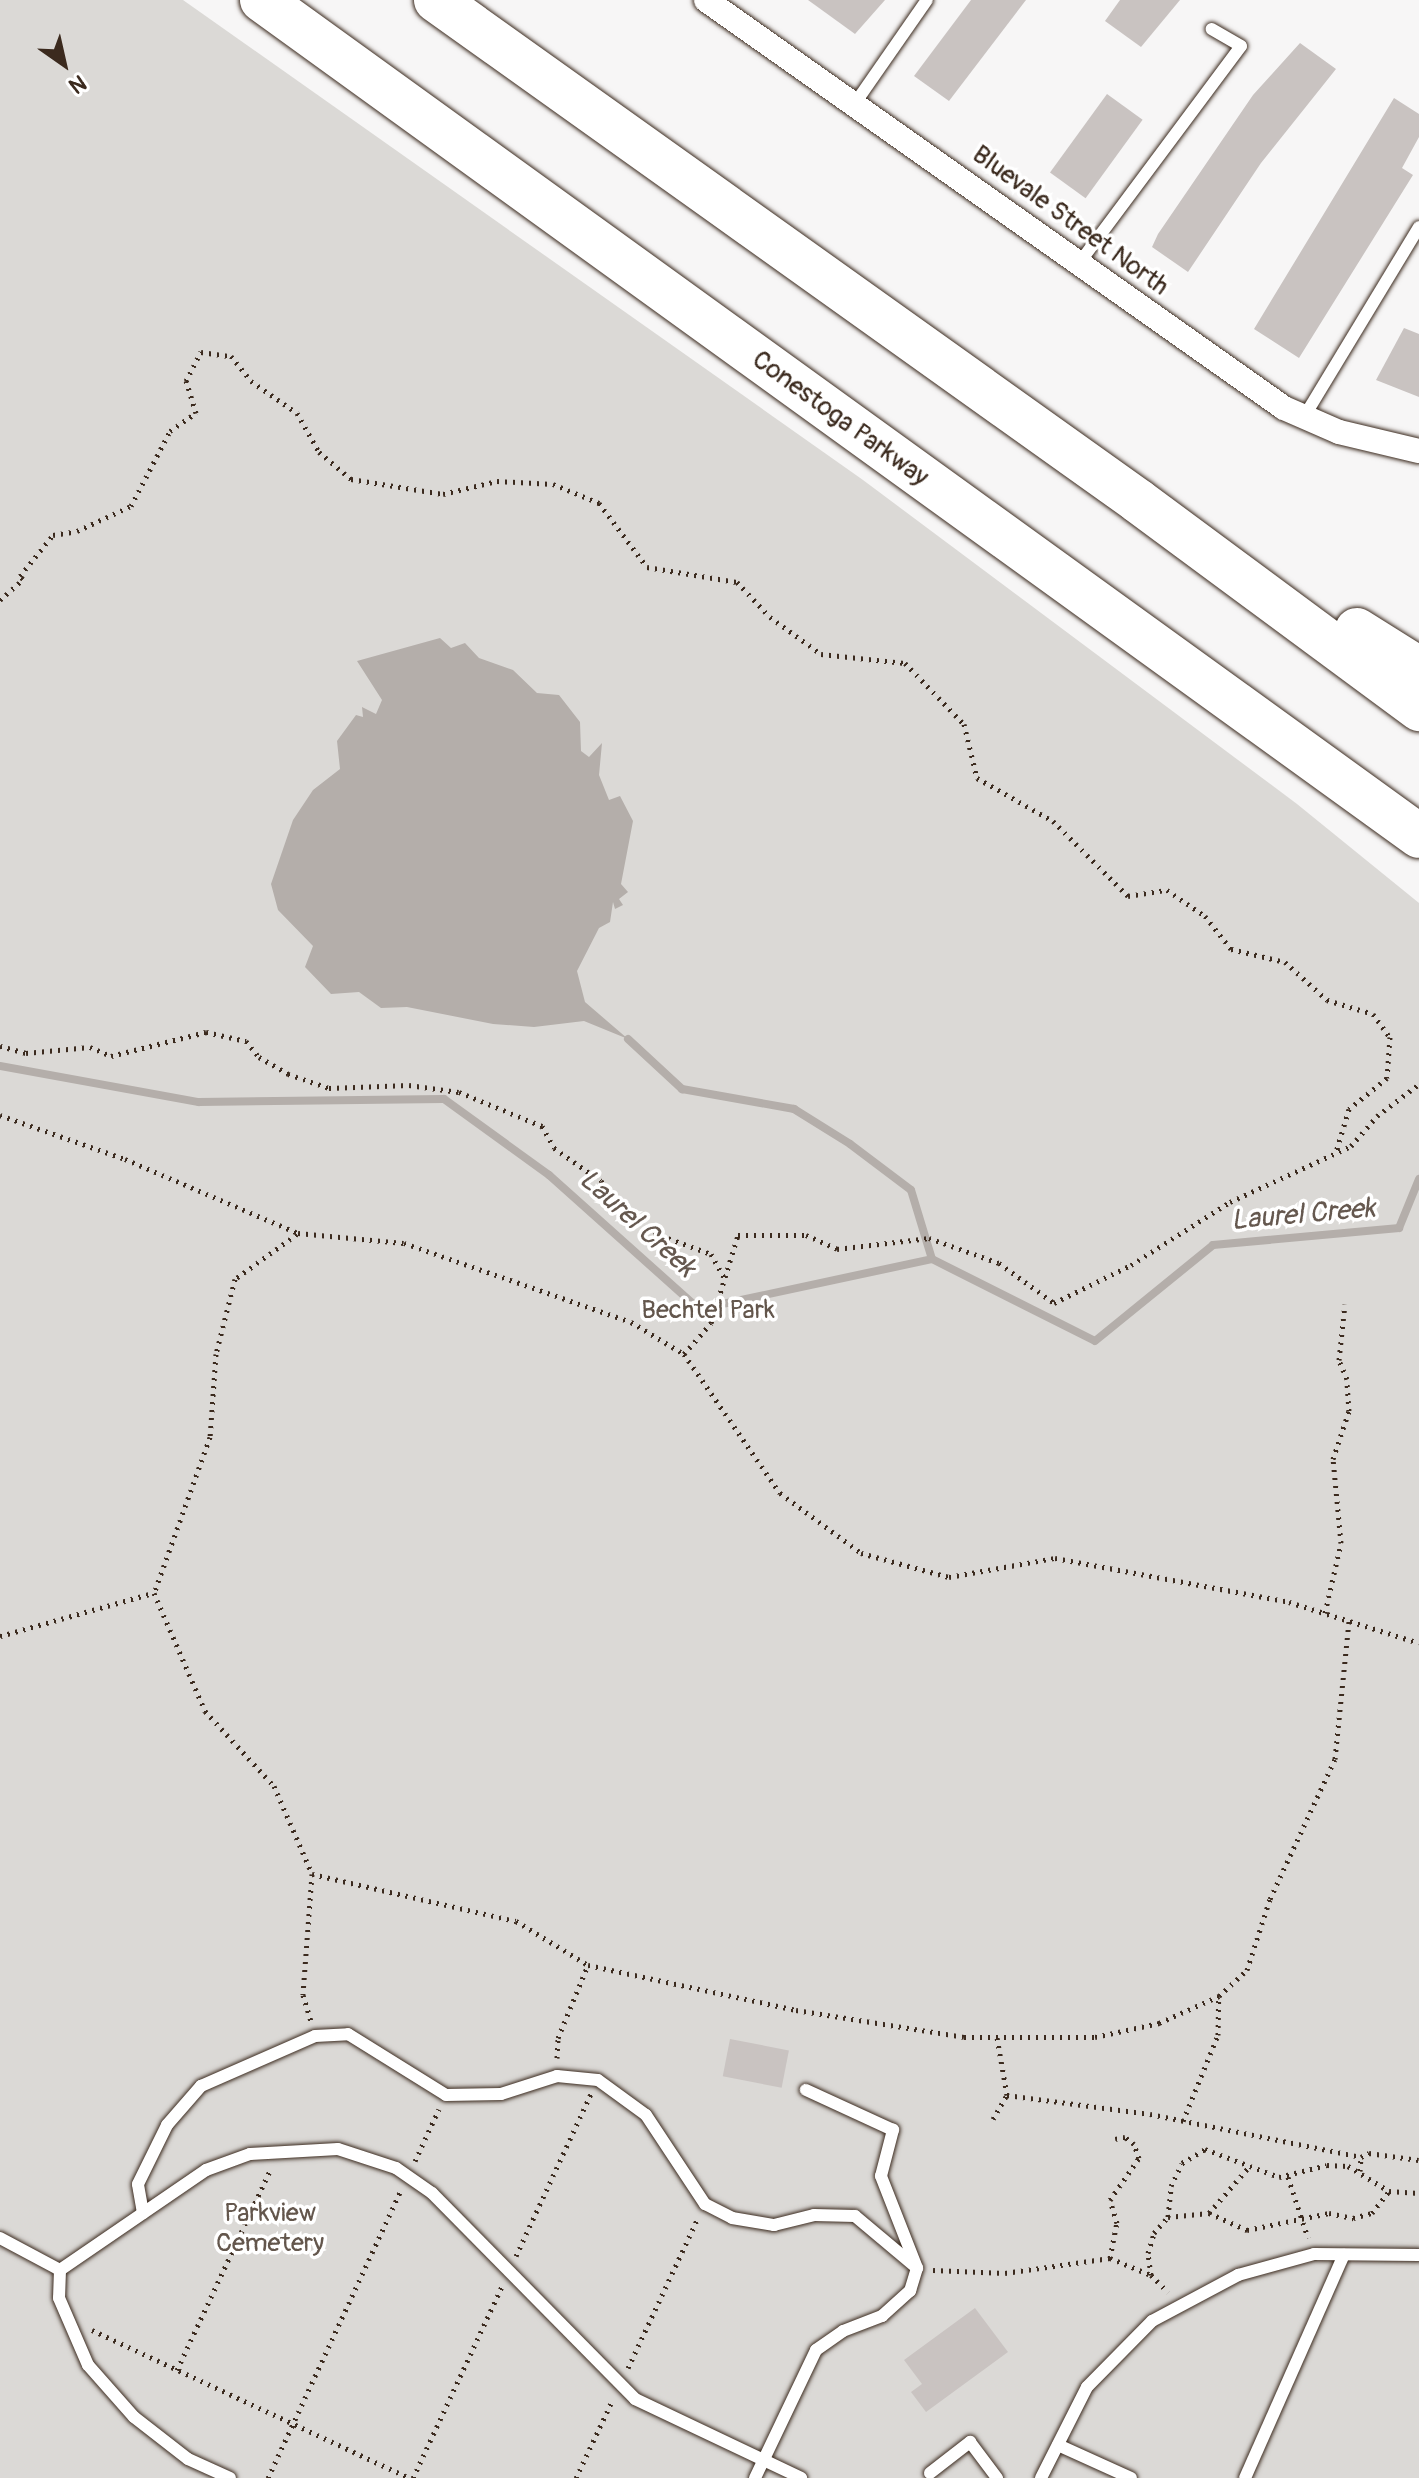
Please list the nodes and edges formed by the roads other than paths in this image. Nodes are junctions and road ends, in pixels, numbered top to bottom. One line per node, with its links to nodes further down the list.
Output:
1 (262, 0): 14 (highway, Conestoga Parkway)
2 (436, 0): 11 (highway)
3 (706, 0): 6 (street, Bluevale Street North)
4 (927, 0): 6 (lane)
5 (1211, 29): 8 (lane)
6 (856, 102): 8 (street, Bluevale Street North)
7 (1419, 227): 9 (lane)
8 (1080, 262): 9 (street, Bluevale Street North)
9 (1304, 417): 10 (street, Bluevale Street North)
10 (1419, 451)
11 (1138, 501): 12 (highway); 13 (highway)
12 (1419, 669)
13 (1419, 709)
14 (1243, 711): 15 (highway, Conestoga Parkway); 16 (highway)
15 (1419, 836)
16 (1419, 864)
17 (806, 2090): 22 (lane)
18 (143, 2213): 22 (lane); 23 (lane); 25 (lane)
19 (0, 2238): 23 (lane)
20 (1344, 2255): 21 (lane); 24 (lane); 33 (lane)
21 (1419, 2255)
22 (917, 2268): 25 (lane)
23 (60, 2270): 27 (lane)
24 (1058, 2445): 31 (lane); 32 (lane)
25 (763, 2461): 28 (lane); 29 (lane)
26 (930, 2473): 30 (lane)
27 (230, 2478)
28 (755, 2478)
29 (801, 2478)
30 (997, 2478)
31 (1041, 2478)
32 (1131, 2478)
33 (1245, 2478)

